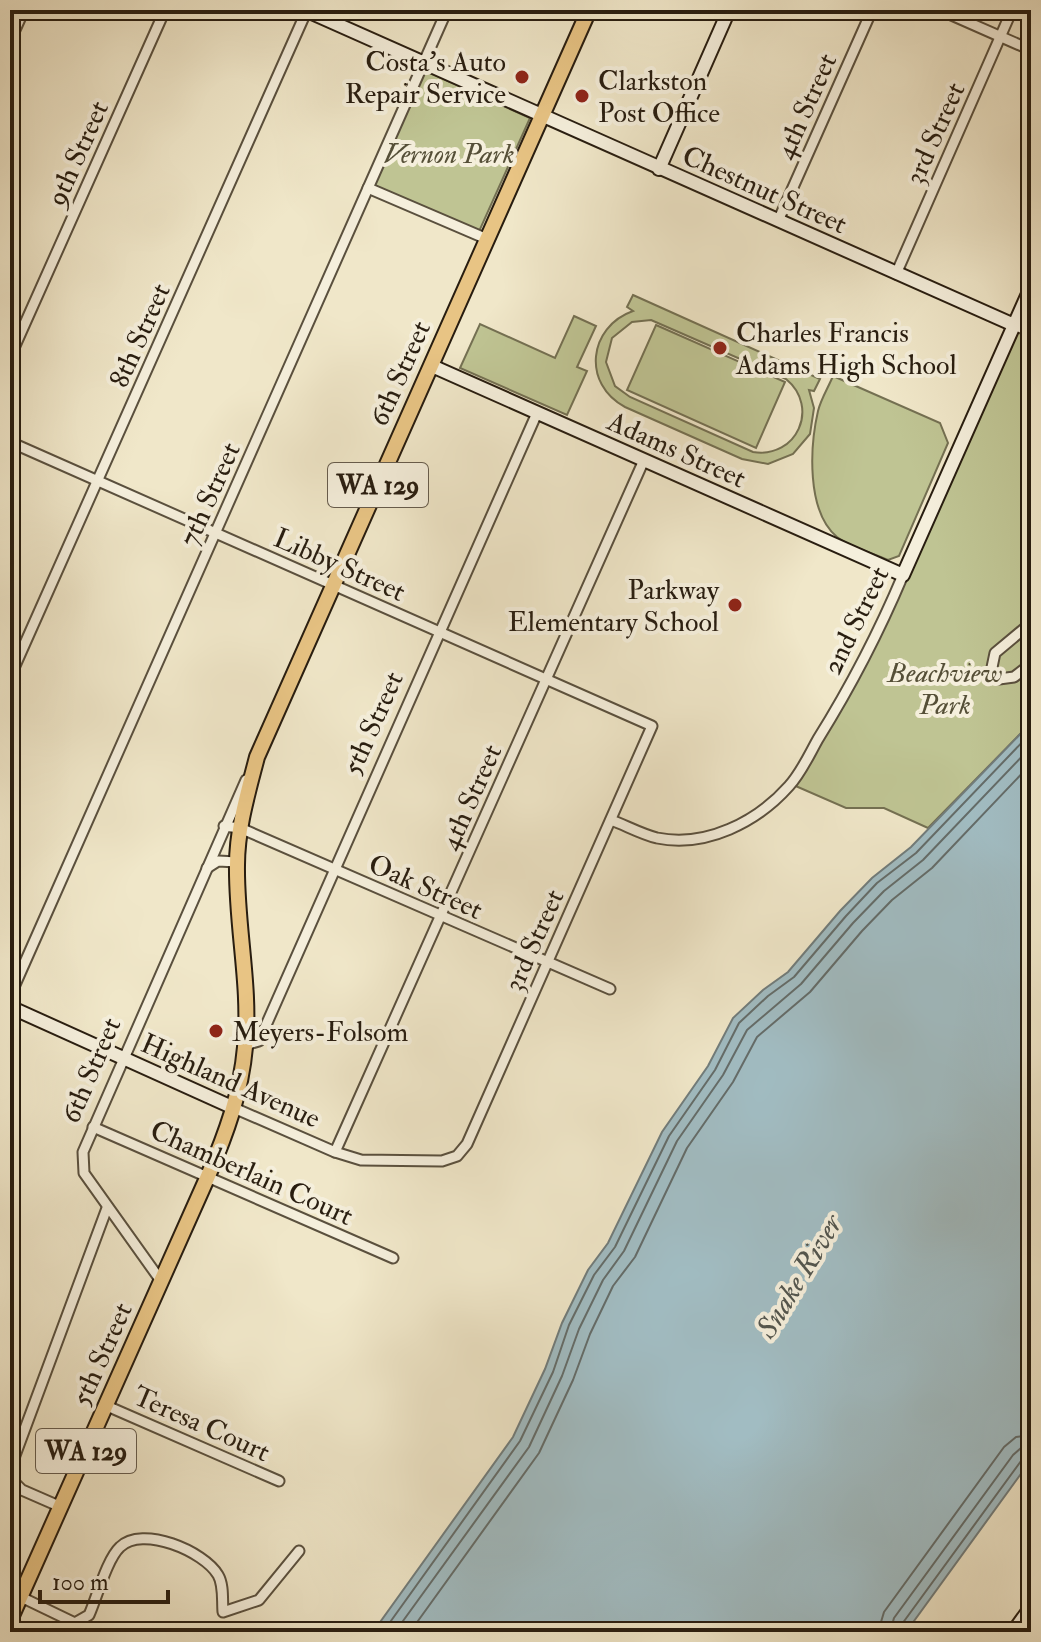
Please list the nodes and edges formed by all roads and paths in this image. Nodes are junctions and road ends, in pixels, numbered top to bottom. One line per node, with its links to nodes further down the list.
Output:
1 (24, 10): 11 (street)
2 (165, 10): 23 (street, 9th Street)
3 (306, 10): 13 (street, Chestnut Street); 28 (street, 8th Street)
4 (447, 10): 13 (street, 7th Street)
5 (589, 10): 14 (main road, 6th Street / WA 129)
6 (729, 10): 15 (street)
7 (872, 10): 17 (street, 4th Street)
8 (940, 10): 10 (street)
9 (1012, 10): 10 (street, 3rd Street)
10 (1000, 37): 12 (street); 19 (street, 3rd Street)
11 (10, 41)
12 (1031, 50)
13 (424, 63): 14 (street, Chestnut Street); 16 (street, 7th Street)
14 (542, 115): 15 (street, Chestnut Street); 18 (main road, 6th Street / WA 129)
15 (659, 169): 17 (street, Chestnut Street)
16 (368, 188): 18 (street); 29 (street, 7th Street)
17 (778, 221): 19 (street, Chestnut Street)
18 (487, 239): 24 (main road, 6th Street / WA 129)
19 (896, 274): 21 (street, Chestnut Street)
20 (1031, 287): 21 (street, 2nd Street)
21 (1014, 325): 22 (street, Chestnut Street); 30 (street, 2nd Street)
22 (1031, 332)
23 (10, 357)
24 (432, 366): 25 (street, Adams Street); 31 (main road, 6th Street / WA 129)
25 (537, 413): 27 (street, Adams Street); 33 (street, 5th Street)
26 (10, 442): 28 (street, Libby Street)
27 (644, 460): 30 (street, Adams Street); 36 (street, 4th Street)
28 (98, 481): 29 (street, Libby Street); 35 (street, 8th Street)
29 (216, 533): 31 (street, Libby Street); 48 (street, 7th Street)
30 (903, 575): 39 (street, 2nd Street)
31 (333, 585): 33 (street, Libby Street); 38 (main road, 6th Street / WA 129)
32 (1031, 623): 34 (street)
33 (440, 632): 36 (street, Libby Street); 44 (street, 5th Street)
34 (1031, 664)
35 (10, 677)
36 (547, 680): 37 (street, Libby Street); 45 (street, 4th Street)
37 (652, 726): 39 (street, 3rd Street)
38 (257, 757): 40 (street, 6th Street); 41 (main road, 6th Street / WA 129)
39 (611, 820): 46 (street, 3rd Street)
40 (224, 826): 41 (street, Oak Street); 43 (street, 6th Street)
41 (240, 828): 42 (main road, 6th Street / WA 129); 44 (street, Oak Street)
42 (237, 862): 43 (street); 50 (main road, WA 129)
43 (207, 868): 51 (street, 6th Street)
44 (336, 869): 45 (street, Oak Street); 50 (street, 5th Street)
45 (441, 917): 46 (street, Oak Street); 54 (street, 4th Street)
46 (547, 963): 47 (street, Oak Street); 55 (street, 3rd Street)
47 (610, 989)
48 (10, 996)
49 (10, 1007): 51 (street, Highland Avenue)
50 (245, 1045): 52 (main road, WA 129)
51 (123, 1059): 52 (street, Highland Avenue); 53 (street, 6th Street)
52 (234, 1108): 54 (street, Highland Avenue); 56 (main road, 5th Street / WA 129)
53 (93, 1127): 56 (street, Chamberlain Court); 57 (street, 6th Street)
54 (335, 1152): 55 (street, Highland Avenue)
55 (442, 1161)
56 (208, 1176): 58 (street, Chamberlain Court); 59 (main road, 5th Street / WA 129)
57 (107, 1208): 59 (street, 6th Street); 61 (street)
58 (393, 1258)
59 (161, 1281): 60 (main road, 5th Street / WA 129)
60 (107, 1406): 63 (street, Teresa Court); 64 (main road, 5th Street / WA 129)
61 (10, 1469)
62 (10, 1478): 64 (street)
63 (279, 1481)
64 (61, 1507): 66 (main road, 5th Street / WA 129)
65 (299, 1551): 66 (street)
66 (21, 1597): 68 (main road, 5th Street / WA 129)
67 (1031, 1607): 69 (street)
68 (10, 1620)
69 (1013, 1632)

